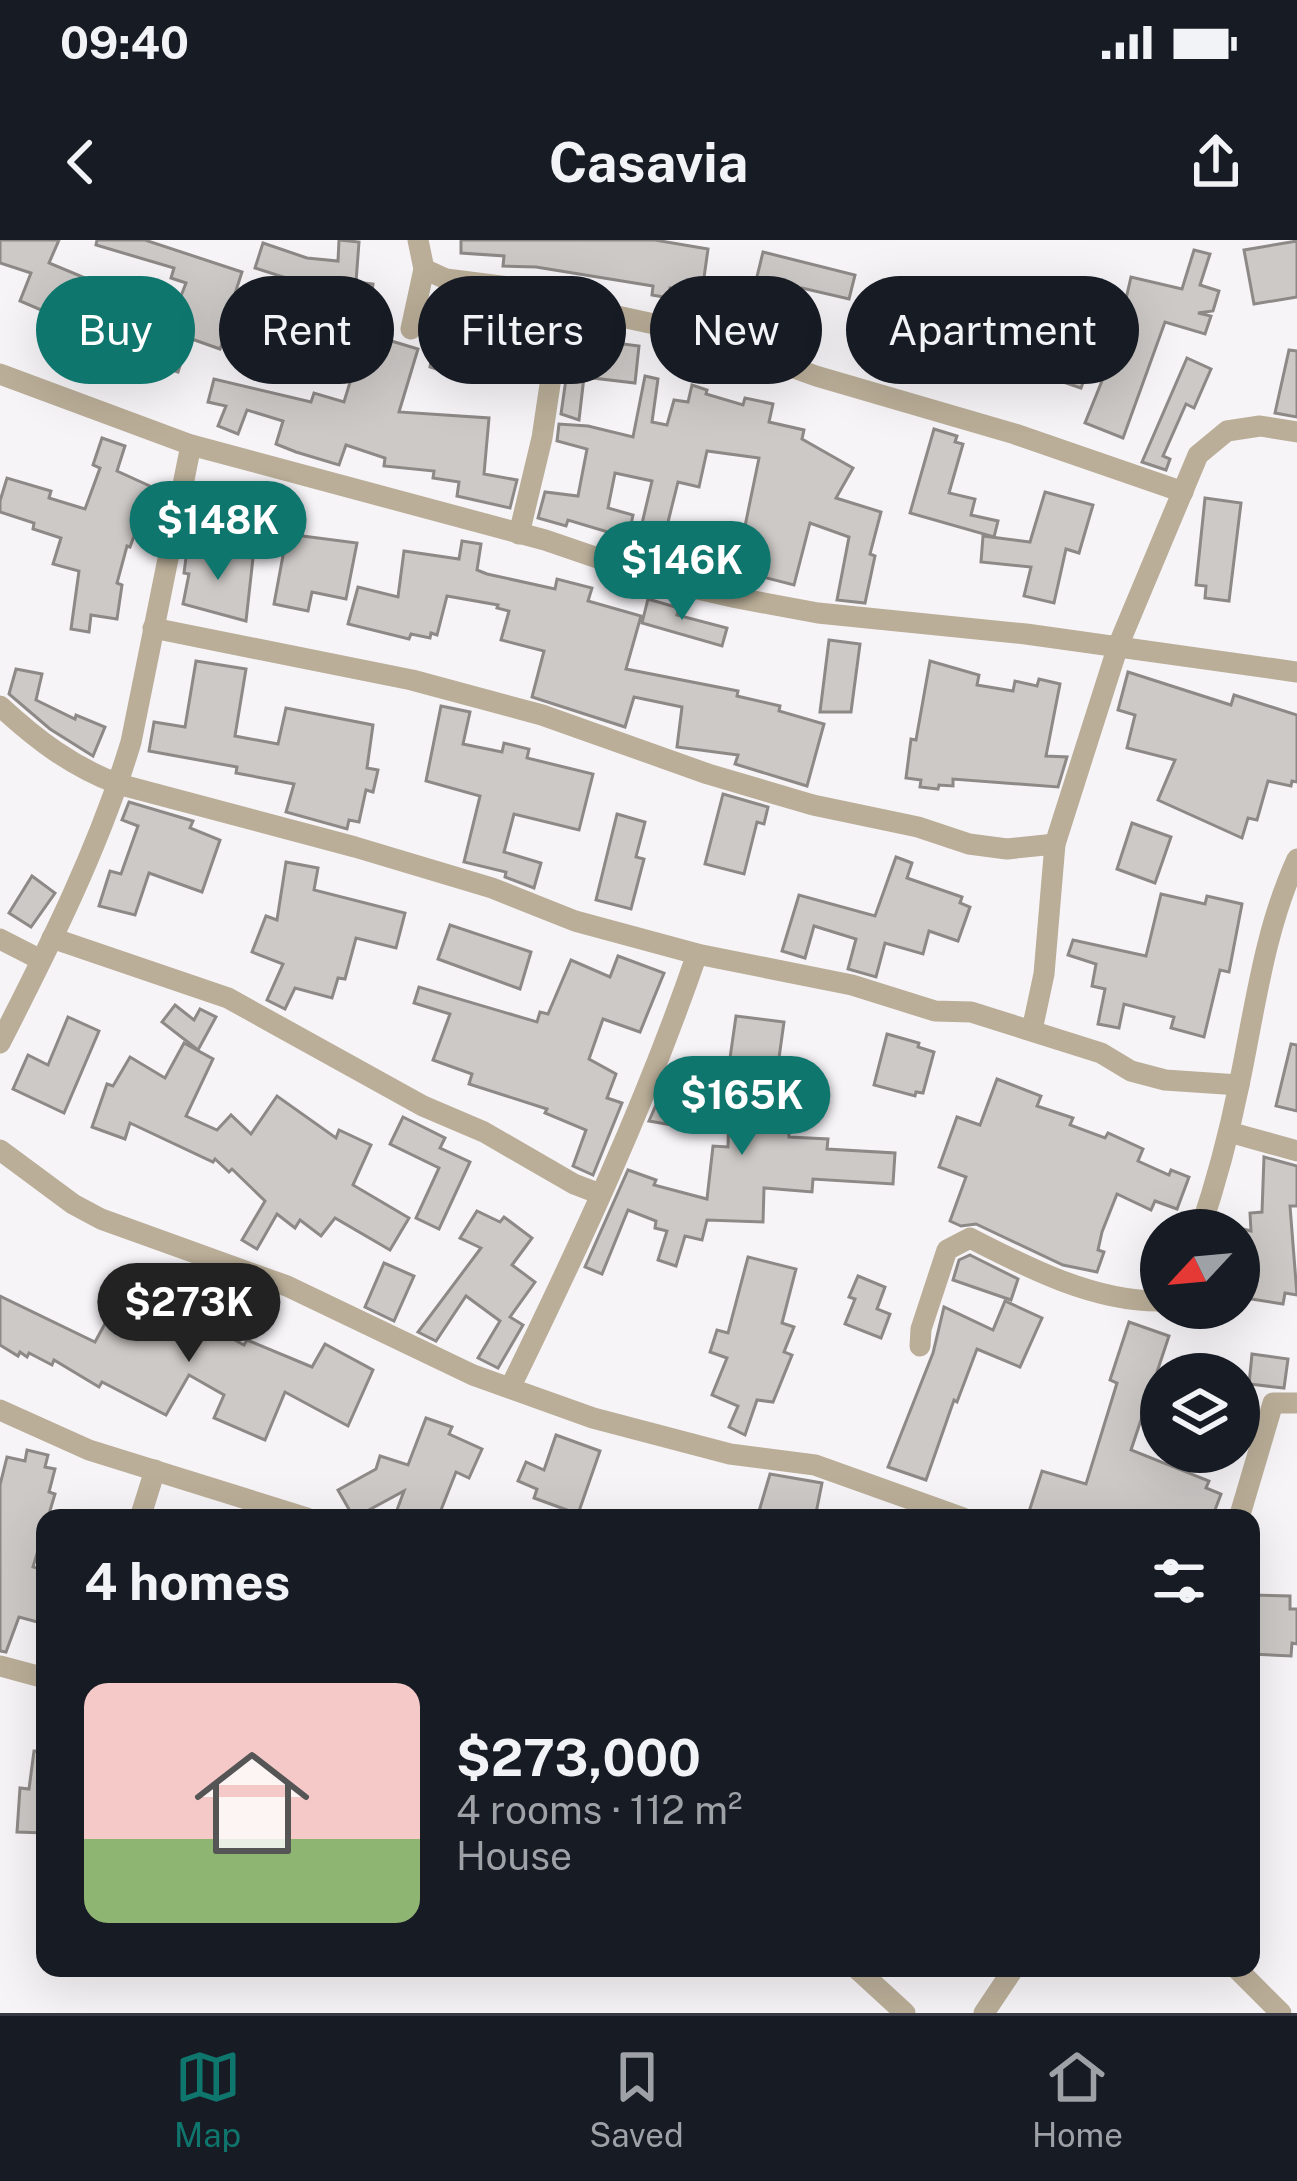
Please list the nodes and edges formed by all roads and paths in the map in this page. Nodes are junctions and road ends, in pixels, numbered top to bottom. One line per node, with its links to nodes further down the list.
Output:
1 (418, 240): 2 (street)
2 (424, 268): 3 (street); 5 (street)
3 (440, 276)
4 (626, 318): 10 (street)
5 (411, 329)
6 (0, 374): 9 (street)
7 (550, 384): 11 (street)
8 (1297, 432): 10 (street)
9 (191, 445): 11 (street); 12 (street)
10 (1183, 492): 13 (street)
11 (519, 534): 13 (street)
12 (153, 628): 16 (street); 17 (street)
13 (1118, 646): 14 (street); 17 (street)
14 (1297, 672)
15 (0, 706): 16 (street)
16 (118, 784): 20 (street); 22 (street)
17 (1055, 844): 24 (street)
18 (1297, 860): 19 (street)
19 (1289, 895): 26 (street)
20 (52, 938): 23 (street); 30 (street)
21 (0, 939): 23 (street)
22 (697, 954): 24 (street); 30 (street)
23 (41, 960): 25 (street)
24 (1032, 1030): 26 (street)
25 (0, 1043)
26 (1239, 1085): 27 (street)
27 (1229, 1132): 29 (street); 31 (street)
28 (0, 1150): 34 (street)
29 (1297, 1151)
30 (600, 1194): 34 (street)
31 (1206, 1209)
32 (1140, 1302): 33 (street)
33 (920, 1346)
34 (510, 1388): 40 (street)
35 (1297, 1403): 41 (street)
36 (0, 1410): 37 (street)
37 (155, 1470): 38 (street); 39 (street)
38 (143, 1509)
39 (278, 1509)
40 (933, 1509)
41 (1242, 1509)
42 (0, 1666): 43 (street)
43 (36, 1676)
44 (866, 1977): 47 (street)
45 (1008, 1977): 48 (street)
46 (1246, 1977): 49 (street)
47 (905, 2013)
48 (984, 2013)
49 (1281, 2013)

